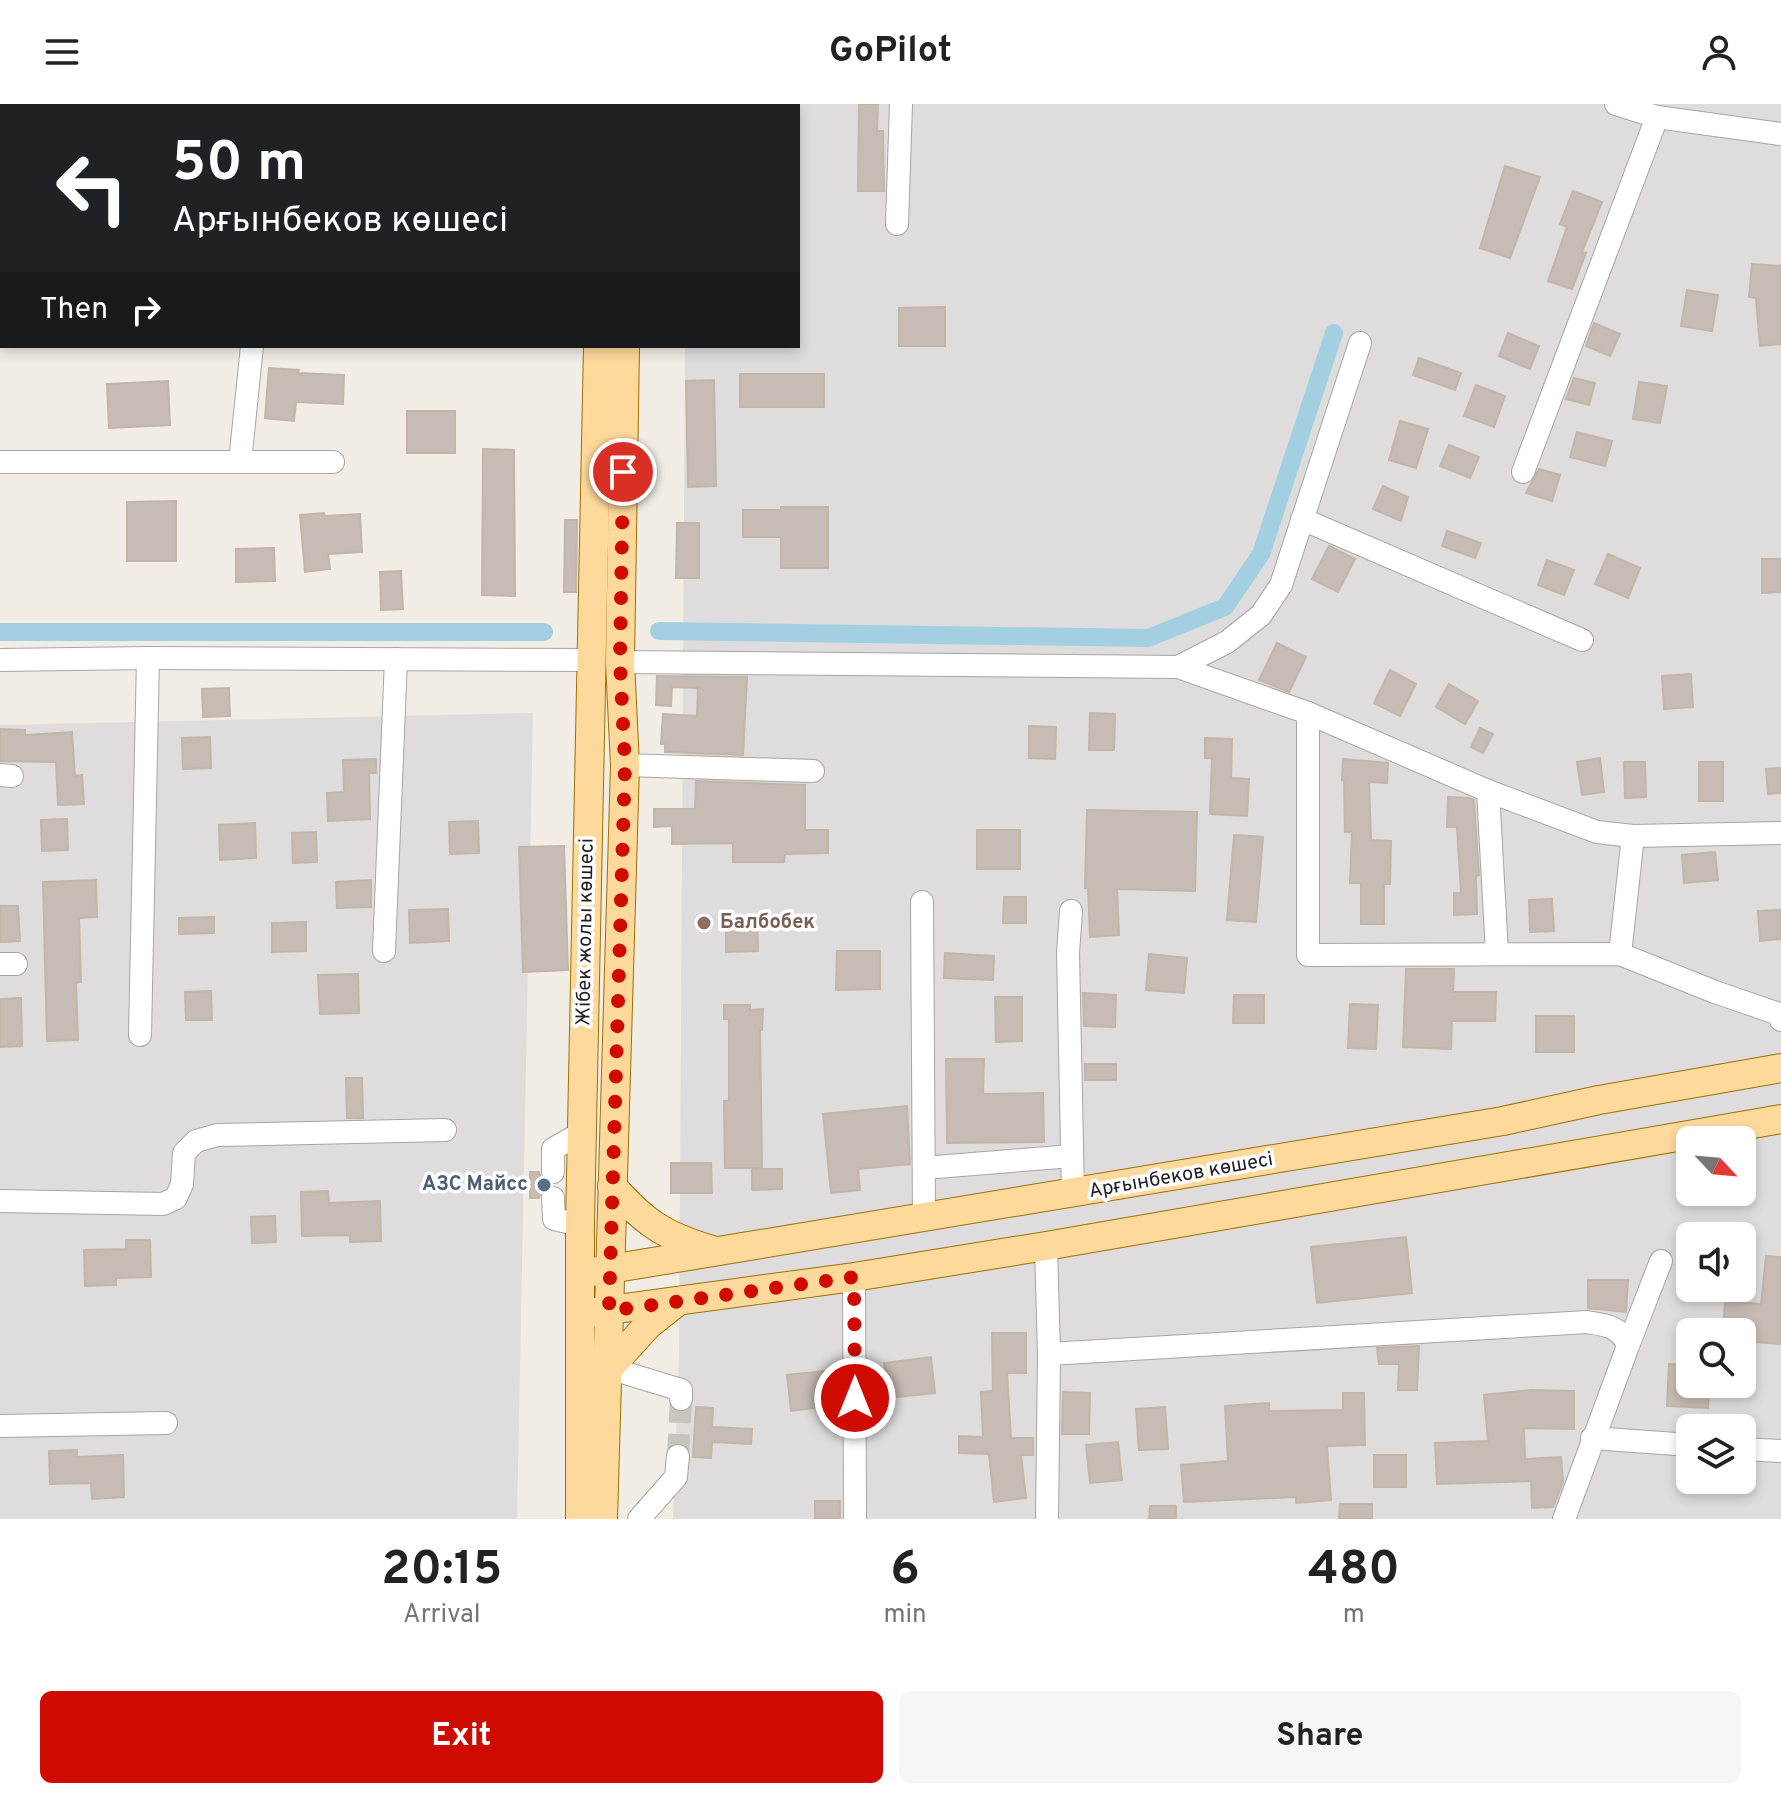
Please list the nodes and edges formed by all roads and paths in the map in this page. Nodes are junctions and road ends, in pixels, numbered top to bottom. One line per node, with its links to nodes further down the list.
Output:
1 (901, 104): 5 (street)
2 (1616, 104): 3 (street)
3 (1657, 117): 4 (street); 13 (street)
4 (1781, 134)
5 (897, 224)
6 (1360, 343): 14 (street)
7 (252, 348): 11 (street)
8 (598, 348): 19 (main road, Жібек жолы көшесі)
9 (625, 348): 20 (main road, Жібек жолы көшесі)
10 (0, 462): 11 (street)
11 (240, 462): 12 (street)
12 (333, 462)
13 (1523, 472)
14 (1302, 519): 15 (street); 21 (street)
15 (1582, 640)
16 (148, 658): 17 (street); 18 (street); 34 (street)
17 (396, 659): 19 (street); 30 (street)
18 (0, 660)
19 (591, 660): 39 (main road, Жібек жолы көшесі)
20 (620, 662): 21 (street); 23 (main road, Жібек жолы көшесі)
21 (1178, 667): 22 (street)
22 (1308, 713): 25 (street); 31 (street)
23 (625, 765): 24 (street); 44 (main road, Жібек жолы көшесі)
24 (813, 771)
25 (1488, 791): 27 (street); 31 (street)
26 (1781, 833): 27 (street)
27 (1633, 836): 32 (street)
28 (922, 902): 42 (street)
29 (1071, 911): 40 (street)
30 (384, 951)
31 (1497, 953): 32 (street)
32 (1620, 954): 33 (street)
33 (1781, 1020)
34 (140, 1035)
35 (1781, 1068): 37 (main road, Арғынбеков көшесі)
36 (1781, 1119): 41 (main road)
37 (1503, 1121): 41 (main road); 45 (main road, Арғынбеков көшесі)
38 (445, 1130): 47 (street)
39 (581, 1133): 43 (street); 49 (main road, Жібек жолы көшесі)
40 (1072, 1156): 42 (street); 45 (street)
41 (1508, 1165): 50 (main road)
42 (924, 1168): 48 (street)
43 (553, 1172)
44 (612, 1186): 51 (main road); 53 (main road, Жібек жолы көшесі)
45 (1073, 1194): 48 (main road, Арғынбеков көшесі)
46 (553, 1198): 49 (street)
47 (0, 1201)
48 (924, 1217): 51 (main road, Арғынбеков көшесі)
49 (580, 1225): 54 (main road, Жібек жолы көшесі)
50 (1046, 1246): 55 (main road); 60 (street)
51 (717, 1251): 53 (main road, Арғынбеков көшесі)
52 (1661, 1261): 59 (street)
53 (610, 1269): 54 (main road, Арғынбеков көшесі); 57 (main road, Жібек жолы көшесі)
54 (580, 1274): 58 (main road, Жібек жолы көшесі)
55 (854, 1277): 56 (main road); 73 (street)
56 (677, 1301): 57 (main road); 61 (main road)
57 (609, 1311): 58 (main road); 61 (main road, Жібек жолы көшесі)
58 (580, 1314): 70 (main road, Жібек жолы көшесі)
59 (1628, 1346): 60 (street); 65 (street)
60 (1049, 1354): 74 (street)
61 (609, 1368): 62 (street); 71 (main road, Жібек жолы көшесі)
62 (681, 1399)
63 (166, 1423): 64 (street)
64 (0, 1426)
65 (1592, 1438): 66 (street); 75 (street)
66 (1676, 1444)
67 (1756, 1450): 68 (street)
68 (1781, 1451)
69 (678, 1456): 72 (street)
70 (580, 1519)
71 (603, 1519)
72 (639, 1519)
73 (855, 1519)
74 (1047, 1519)
75 (1564, 1519)

